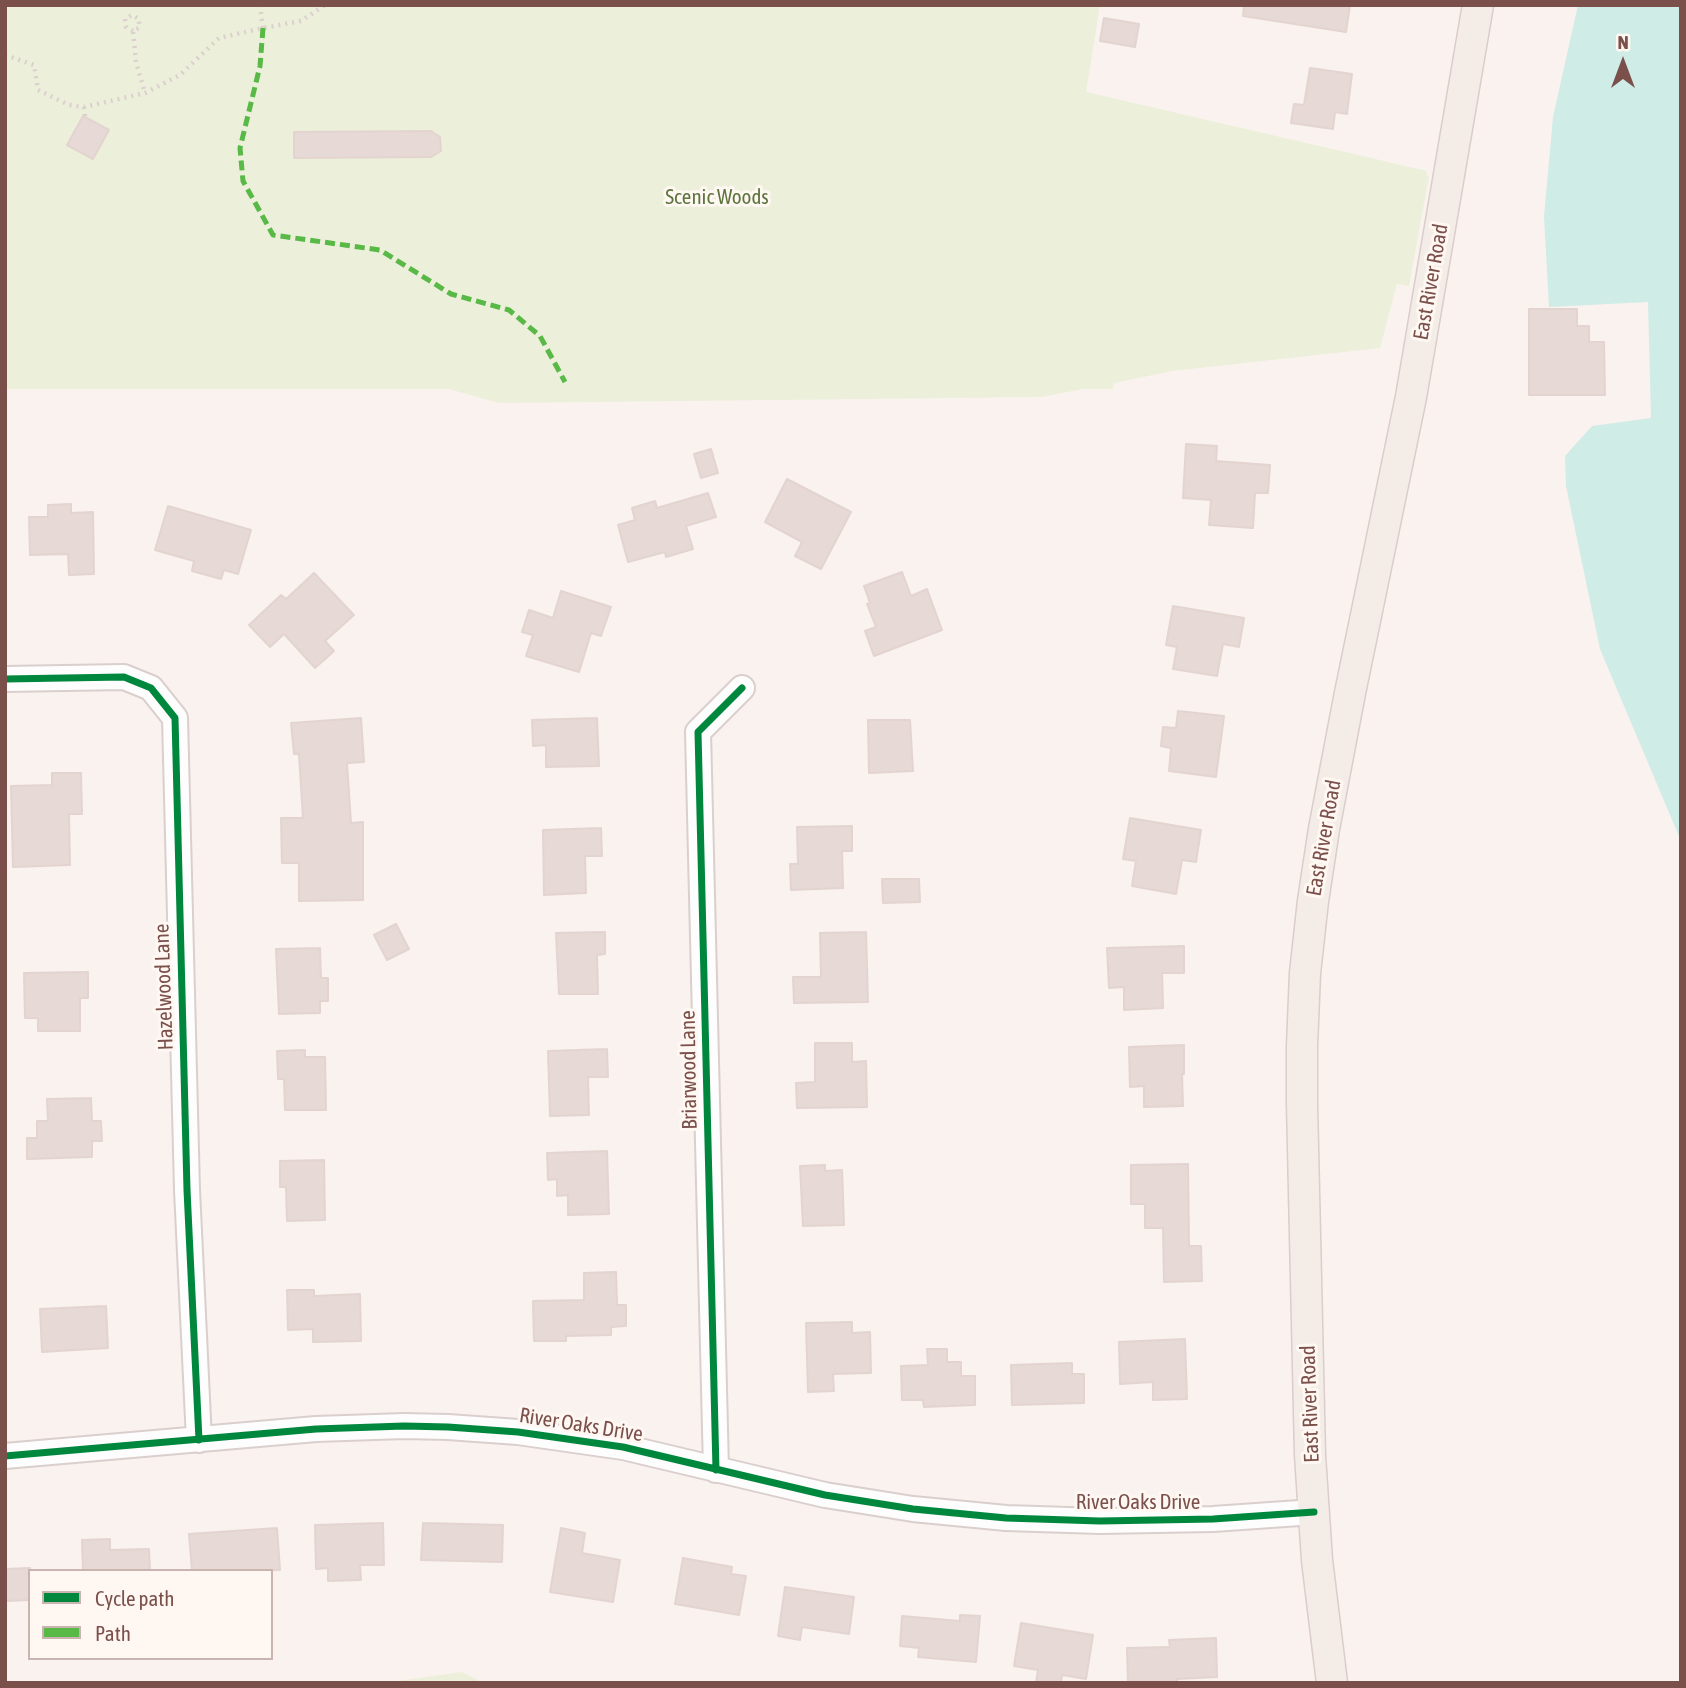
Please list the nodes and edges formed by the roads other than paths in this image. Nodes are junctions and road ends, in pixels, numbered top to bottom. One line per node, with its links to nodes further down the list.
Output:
1 (1478, 5): 7 (main road, East River Road)
2 (5, 679): 4 (street, Hazelwood Lane)
3 (742, 688): 6 (street, Briarwood Lane)
4 (199, 1440): 5 (street, River Oaks Drive); 6 (street, River Oaks Drive)
5 (5, 1457)
6 (716, 1470): 7 (street, River Oaks Drive)
7 (1314, 1512): 8 (main road, East River Road)
8 (1332, 1683)

